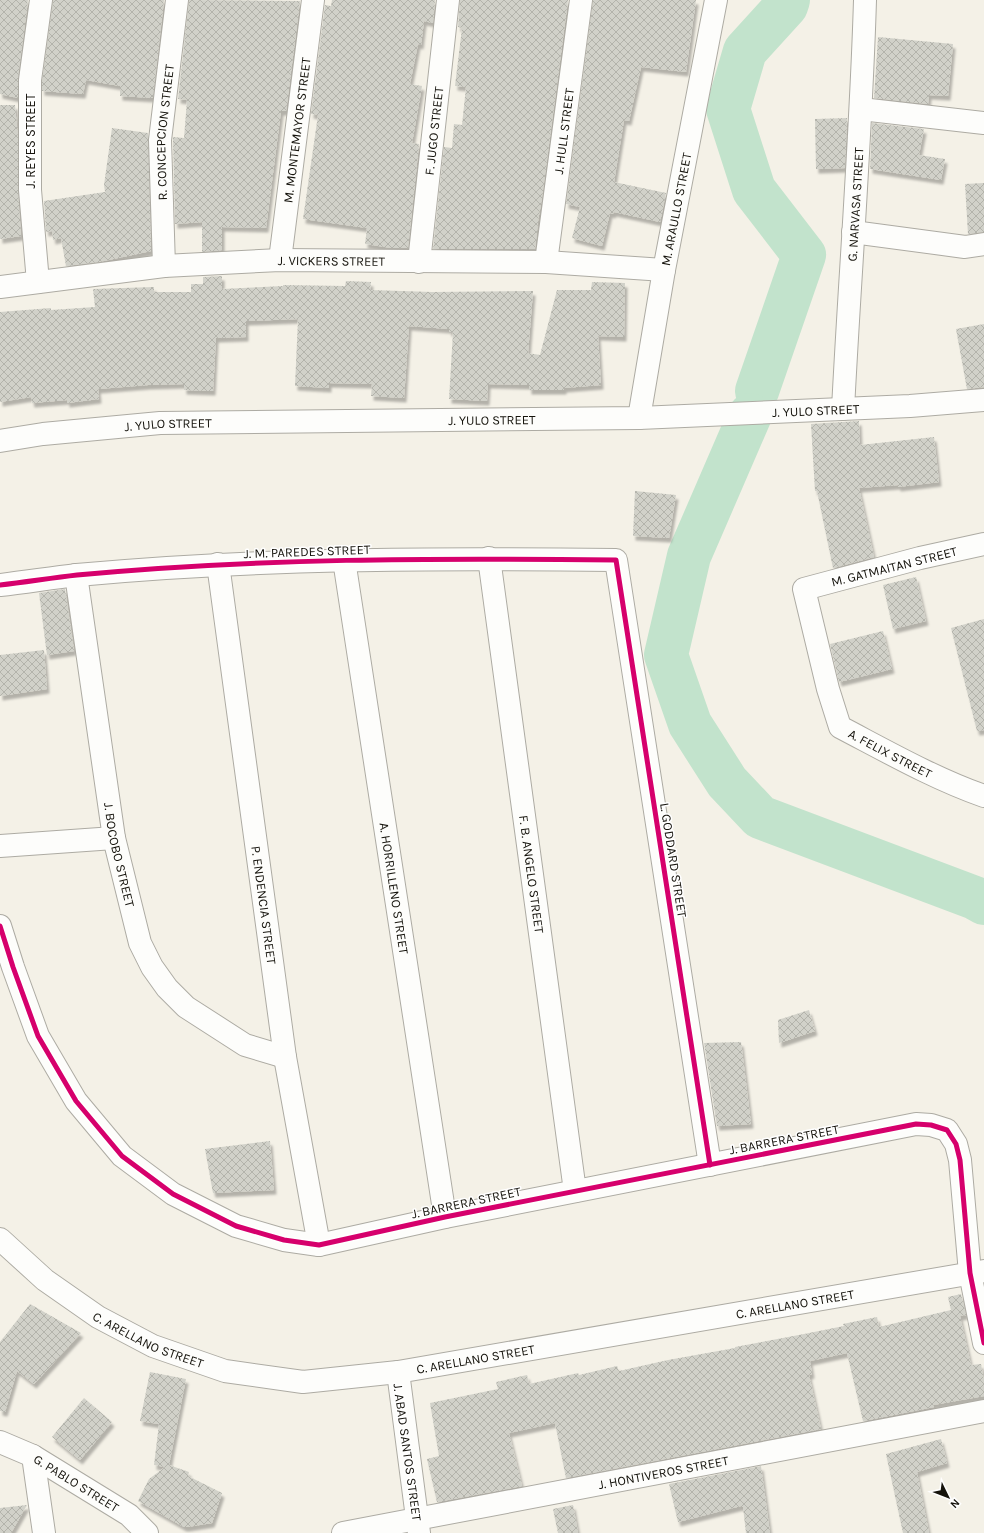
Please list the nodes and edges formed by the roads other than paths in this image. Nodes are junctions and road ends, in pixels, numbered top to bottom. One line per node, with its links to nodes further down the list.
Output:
1 (41, 0): 17 (street, J. REYES STREET)
2 (177, 0): 15 (street, R. CONCEPCION STREET)
3 (313, 0): 12 (street, M. MONTEMAYOR STREET)
4 (448, 0): 13 (street, F. JUGO STREET)
5 (581, 0): 14 (street, J. HULL STREET)
6 (716, 0): 16 (street, M. ARAULLO STREET)
7 (865, 0): 8 (street, G. NARVASA STREET)
8 (861, 109): 9 (street); 10 (street, G. NARVASA STREET)
9 (984, 123)
10 (852, 232): 11 (street); 20 (street, G. NARVASA STREET)
11 (984, 244)
12 (280, 260): 13 (street, J. VICKERS STREET); 15 (street, J. VICKERS STREET)
13 (418, 262): 14 (street, J. VICKERS STREET)
14 (546, 262): 16 (street, J. VICKERS STREET)
15 (164, 266): 17 (street, J. VICKERS STREET)
16 (664, 270): 21 (street, M. ARAULLO STREET)
17 (38, 282): 18 (street, J. VICKERS STREET)
18 (0, 287)
19 (984, 400): 20 (street, J. YULO STREET)
20 (843, 409): 21 (street, J. YULO STREET)
21 (639, 418): 22 (street, J. YULO STREET)
22 (0, 442)
23 (984, 544): 30 (street, M. GATMAITAN STREET)
24 (489, 558): 25 (street, J. M. PAREDES STREET); 26 (street, J. M. PAREDES STREET); 37 (street, F. B. ANGELO STREET)
25 (344, 560): 27 (street, J. M. PAREDES STREET); 38 (street, A. HORRILLENO STREET)
26 (616, 560): 36 (street, L. GODDARD STREET)
27 (218, 564): 28 (street, J. M. PAREDES STREET); 35 (street, P. ENDENCIA STREET)
28 (76, 575): 29 (street, J. M. PAREDES STREET); 32 (street, J. BOCOBO STREET)
29 (0, 585)
30 (804, 589): 31 (street, A. FELIX STREET)
31 (984, 796)
32 (114, 838): 33 (street); 35 (street, J. BOCOBO STREET)
33 (0, 846)
34 (0, 926): 40 (street, J. BARRERA STREET)
35 (285, 1057): 40 (street, P. ENDENCIA STREET)
36 (710, 1165): 37 (street, J. BARRERA STREET); 41 (street, J. BARRERA STREET)
37 (575, 1191): 38 (street, J. BARRERA STREET)
38 (445, 1217): 40 (street, J. BARRERA STREET)
39 (0, 1239): 43 (street, C. ARELLANO STREET)
40 (319, 1245)
41 (977, 1272): 42 (street); 43 (street, C. ARELLANO STREET)
42 (984, 1343)
43 (398, 1372): 47 (street, J. ABAD SANTOS STREET)
44 (984, 1411): 47 (street, J. HONTIVEROS STREET)
45 (0, 1442): 46 (street, G. PABLO STREET)
46 (33, 1456): 48 (street); 49 (street, G. PABLO STREET)
47 (418, 1526): 50 (street, J. HONTIVEROS STREET)
48 (44, 1533)
49 (147, 1533)
50 (343, 1533)

